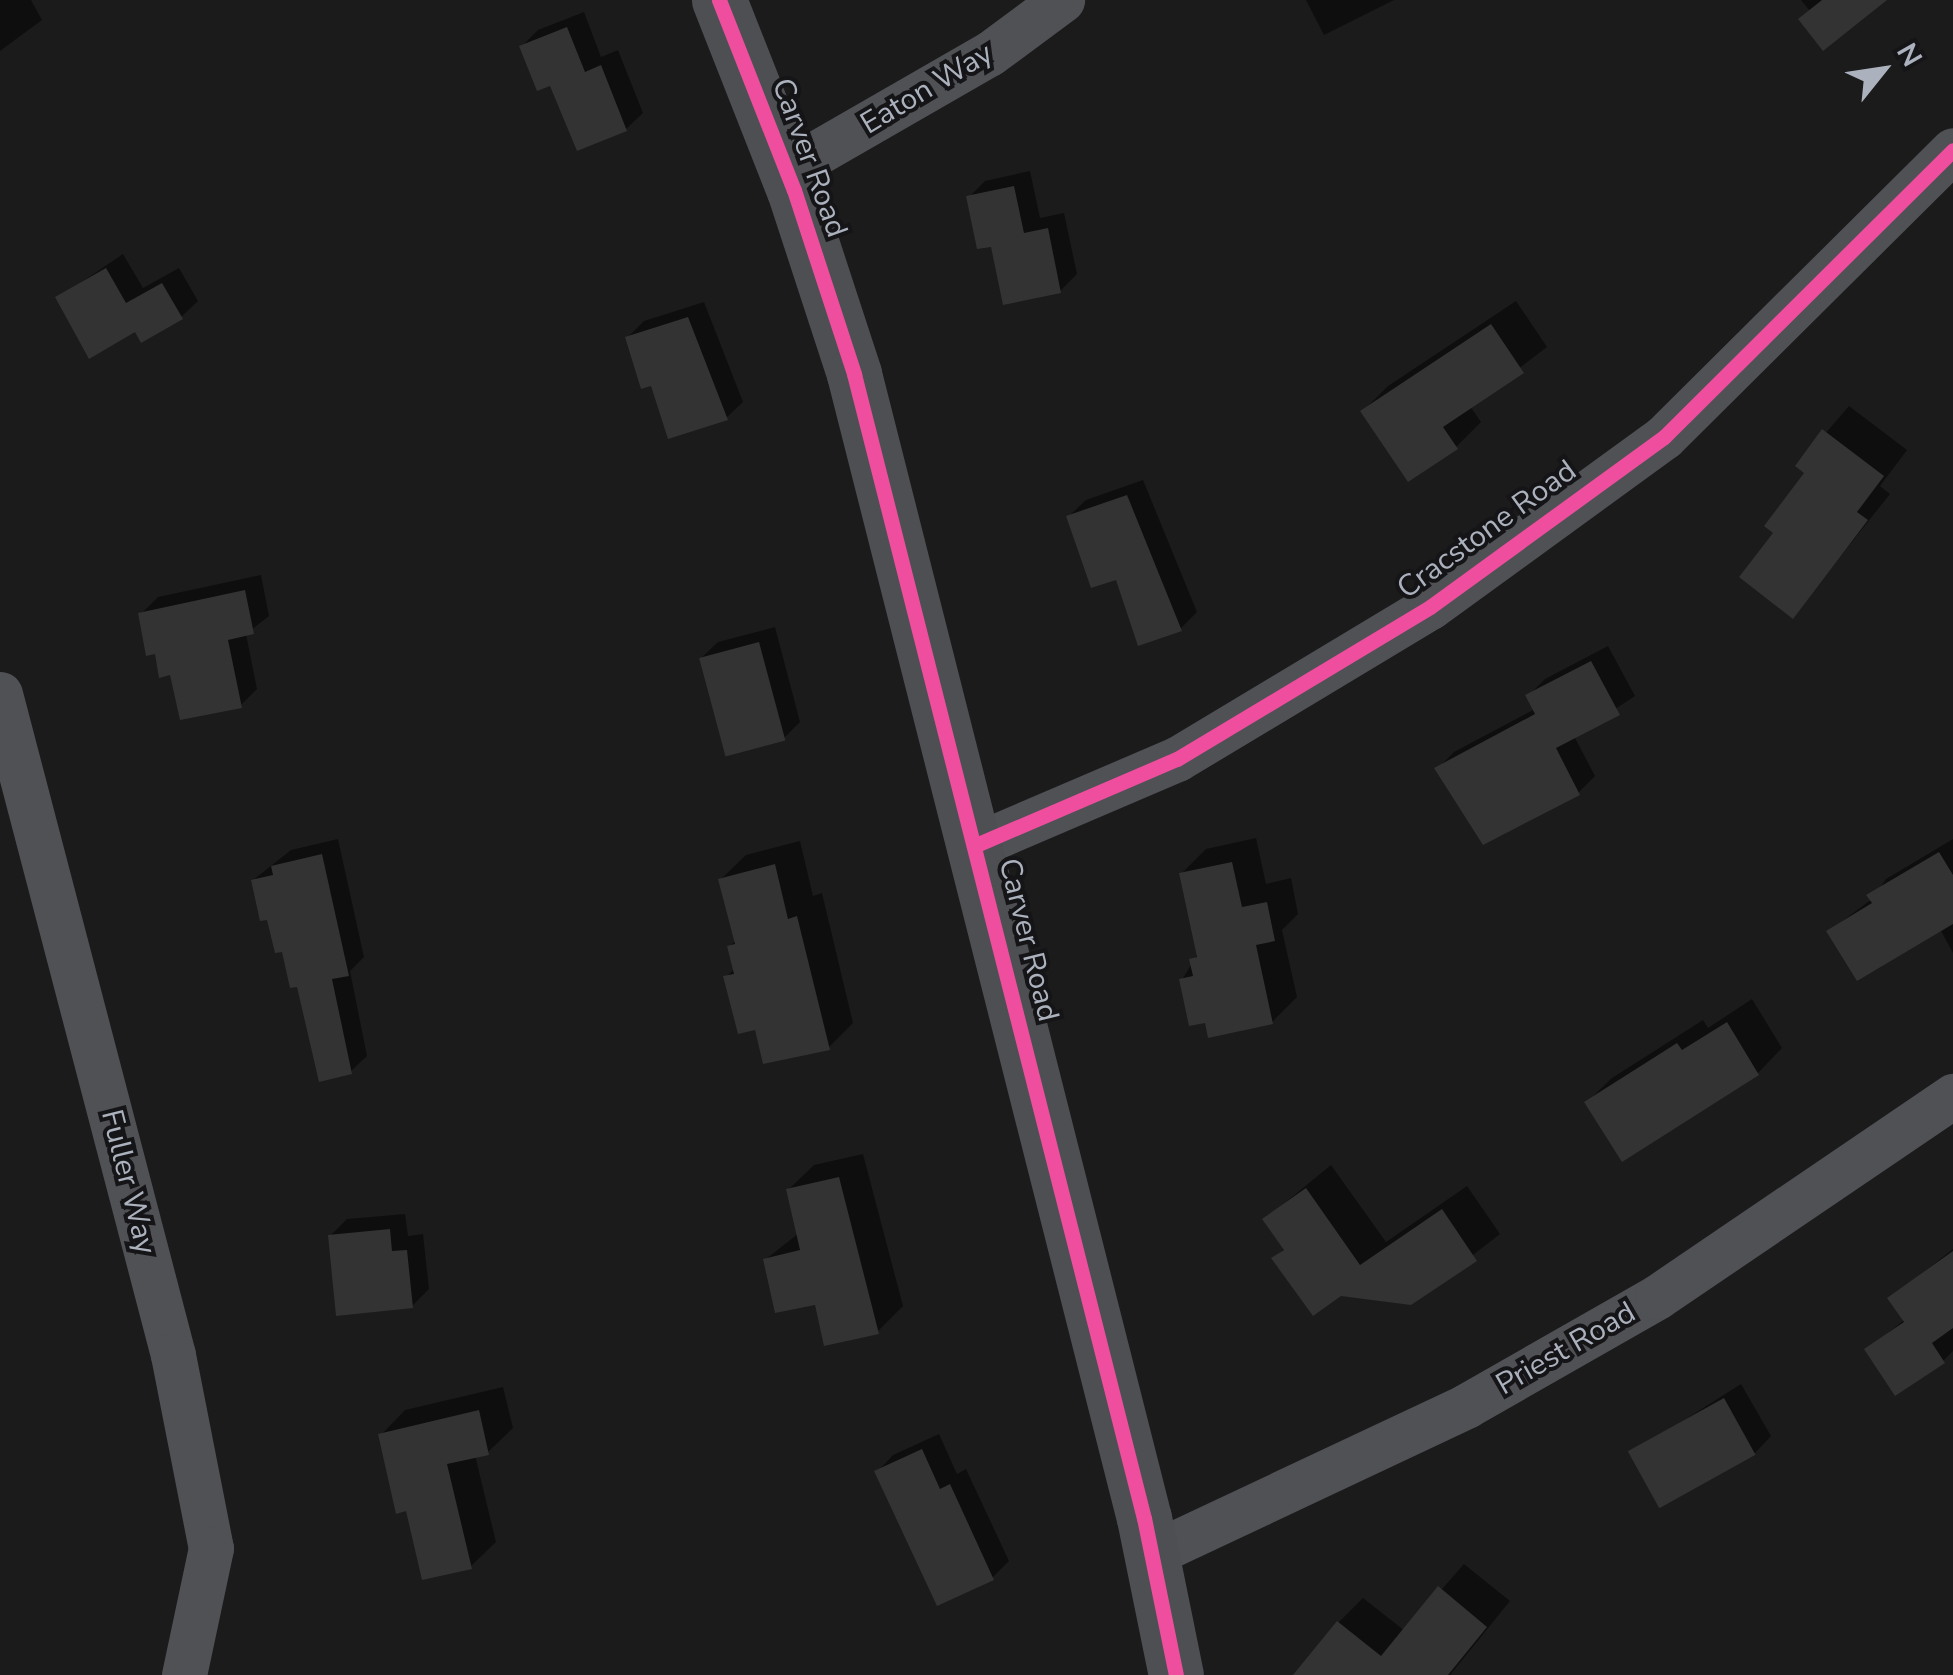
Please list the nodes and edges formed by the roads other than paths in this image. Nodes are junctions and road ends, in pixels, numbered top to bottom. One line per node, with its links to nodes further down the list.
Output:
1 (718, 0): 4 (street, Carver Road)
2 (1062, 0): 4 (street, Eaton Way)
3 (1953, 150): 7 (street, Cracstone Road)
4 (787, 170): 7 (street, Carver Road)
5 (0, 694): 6 (street, Fuller Way)
6 (18, 824): 10 (street, Fuller Way)
7 (976, 845): 9 (street, Carver Road)
8 (1953, 1096): 9 (street, Priest Road)
9 (1152, 1554): 11 (street, Carver Road)
10 (184, 1675)
11 (1176, 1675)

